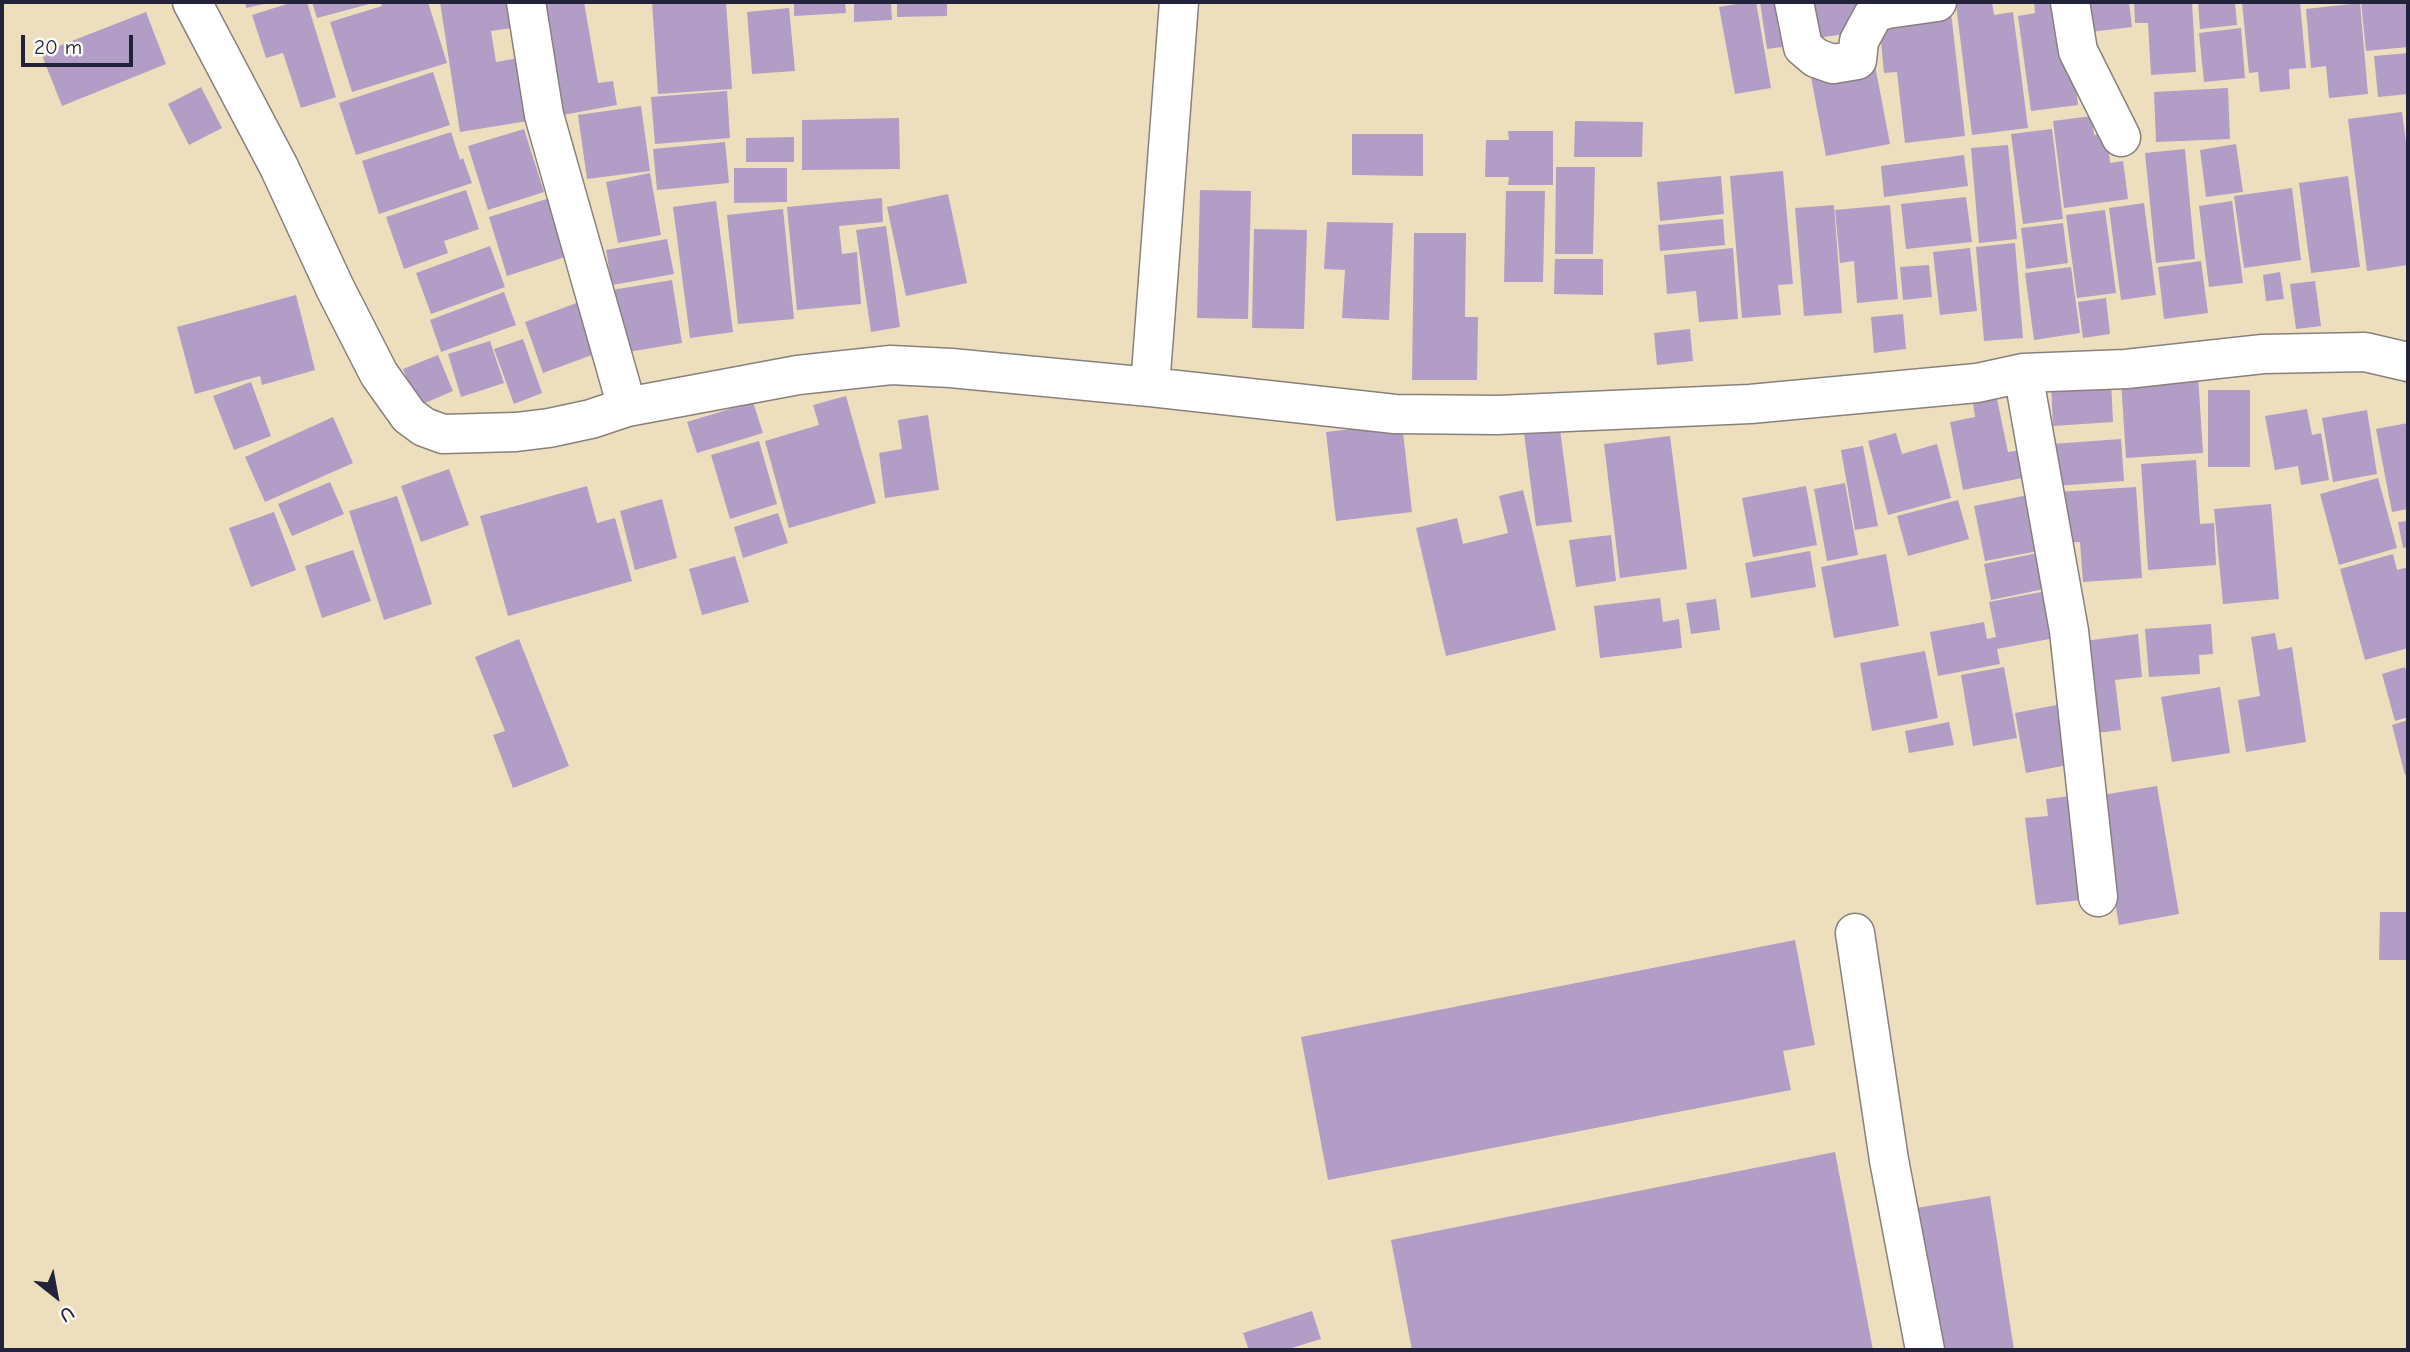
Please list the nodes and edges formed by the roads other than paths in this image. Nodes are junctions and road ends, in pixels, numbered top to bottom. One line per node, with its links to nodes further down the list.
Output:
1 (192, 2): 11 (street)
2 (526, 2): 11 (street)
3 (1180, 2): 10 (street)
4 (1794, 2): 5 (street)
5 (1937, 2)
6 (2070, 2): 7 (street)
7 (2121, 137)
8 (2408, 362): 9 (street)
9 (2023, 373): 10 (street); 12 (street)
10 (1150, 387): 11 (street)
11 (627, 407)
12 (2098, 897)
13 (1855, 933): 14 (street)
14 (1924, 1350)

